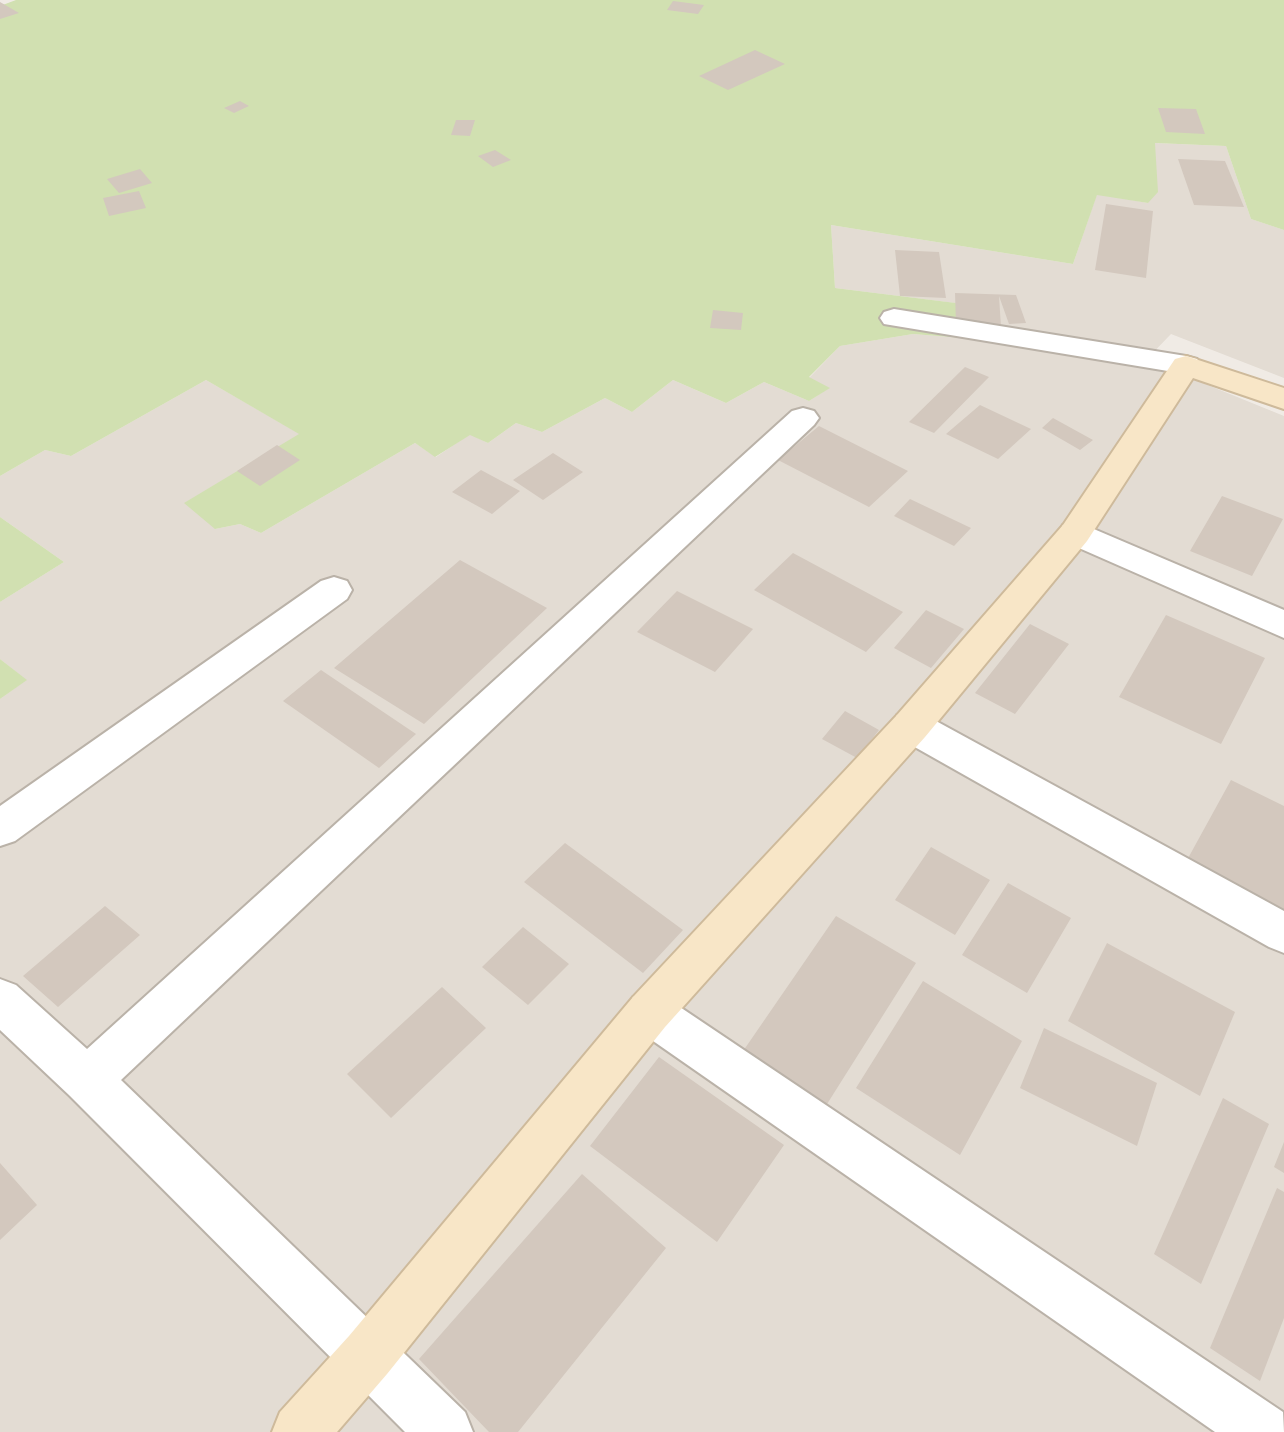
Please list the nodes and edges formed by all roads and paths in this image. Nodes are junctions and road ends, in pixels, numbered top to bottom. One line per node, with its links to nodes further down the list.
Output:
1 (894, 318): 2 (street)
2 (1186, 365): 3 (street); 5 (street)
3 (1284, 399)
4 (803, 418): 13 (street)
5 (1075, 533): 7 (street); 8 (street)
6 (334, 590): 9 (street)
7 (1284, 625)
8 (912, 726): 10 (street); 12 (street)
9 (0, 829)
10 (1284, 933)
11 (0, 1000): 13 (street)
12 (649, 1012): 14 (street); 17 (street)
13 (87, 1080): 14 (street)
14 (368, 1355): 15 (street); 16 (street)
15 (300, 1432)
16 (445, 1432)
17 (1263, 1432)

